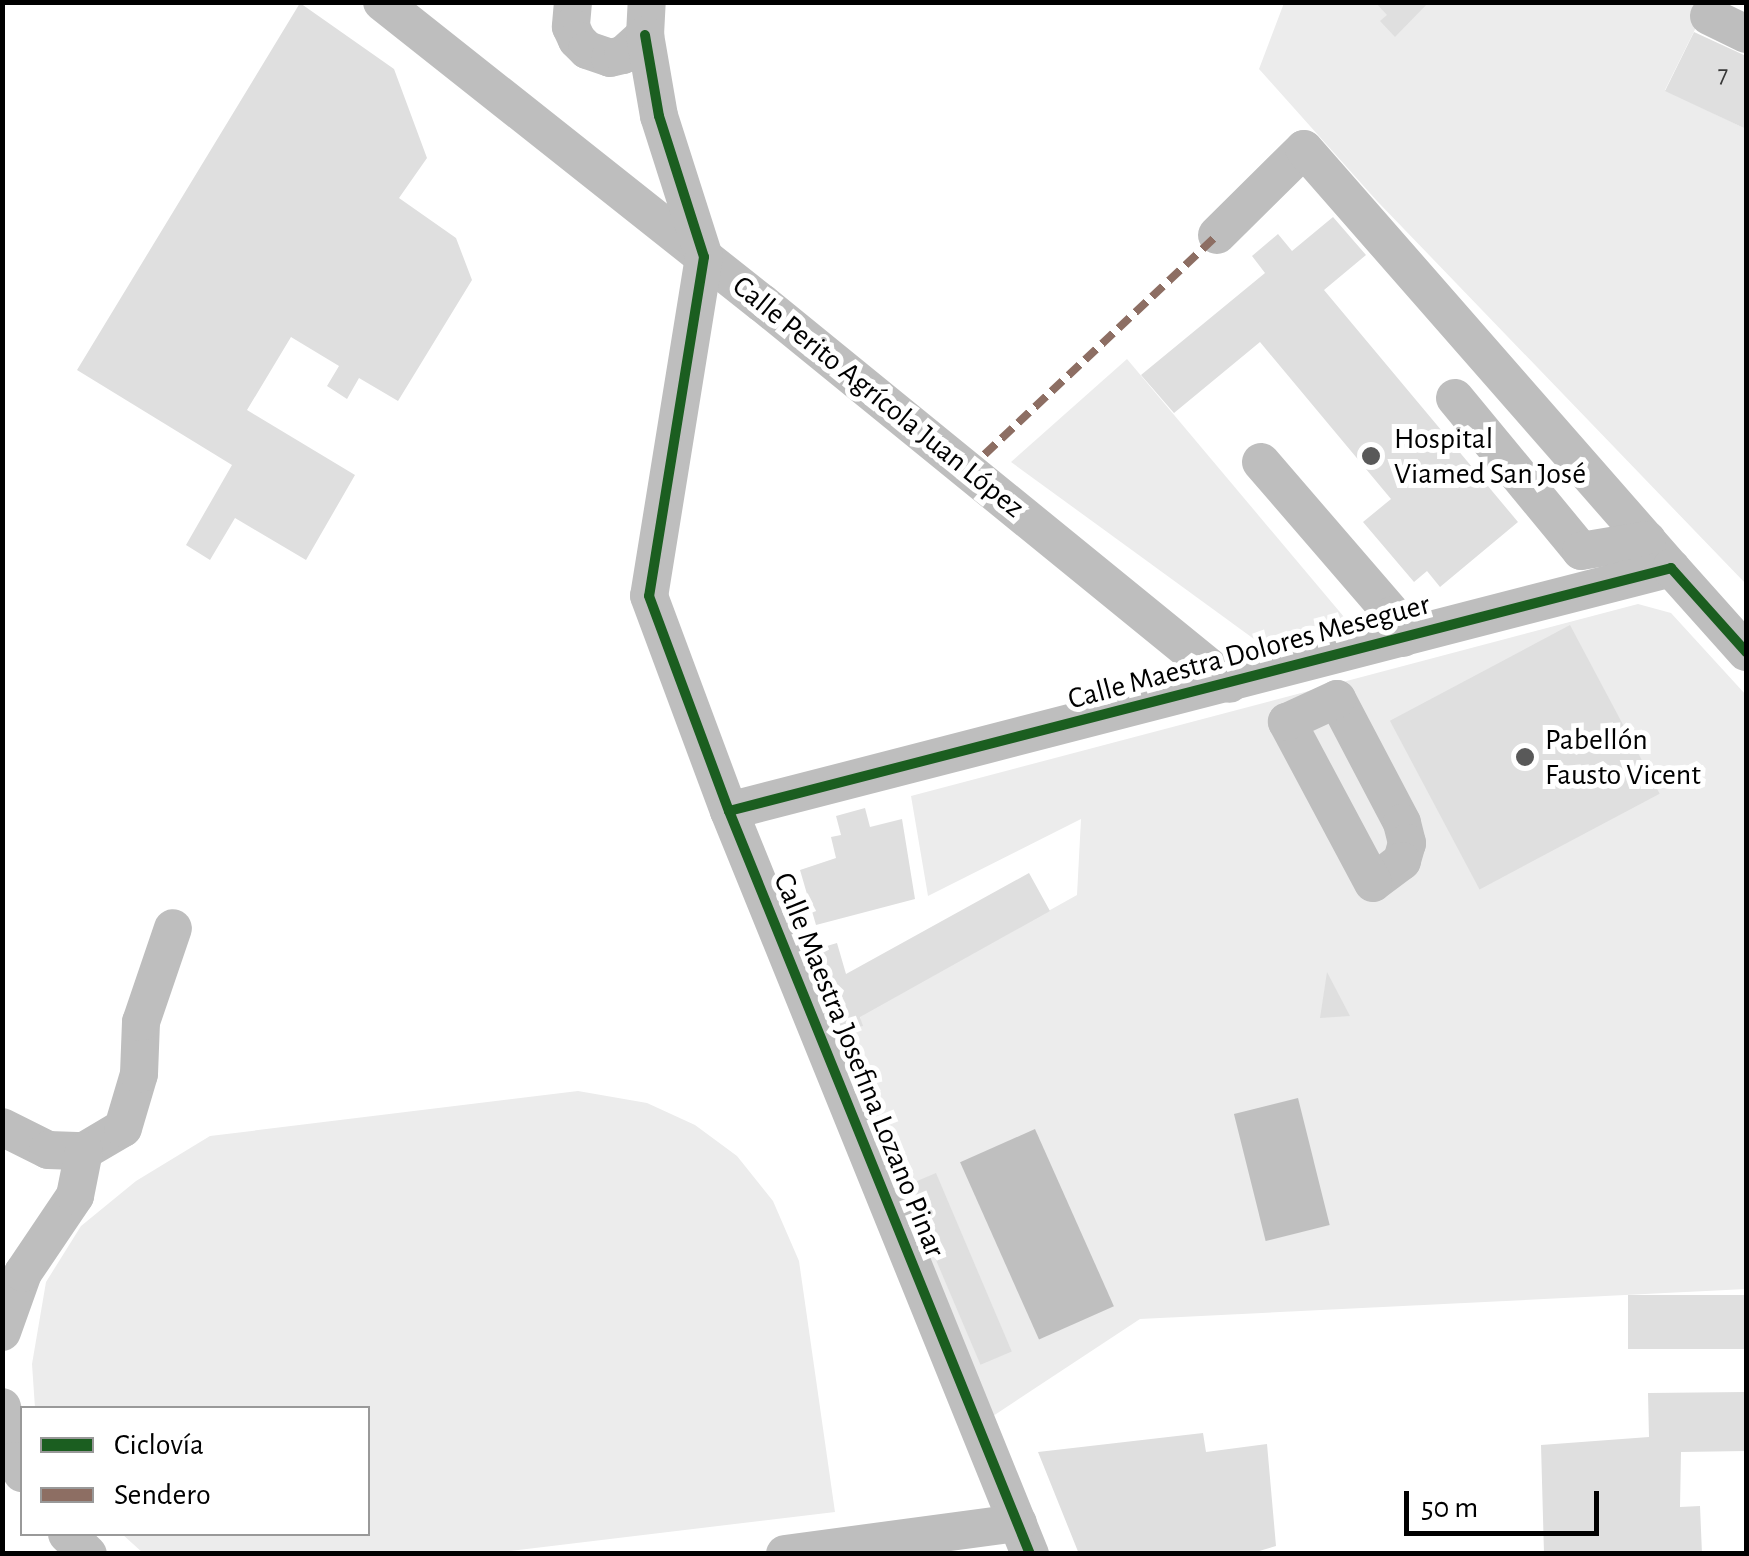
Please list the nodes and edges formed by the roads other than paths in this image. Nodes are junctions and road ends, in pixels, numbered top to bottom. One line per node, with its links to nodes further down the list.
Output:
1 (382, 2): 7 (street, Calle Perito Agrícola Juan López)
2 (574, 2): 4 (street)
3 (1709, 16): 5 (street)
4 (646, 19): 7 (street)
5 (1746, 34)
6 (1217, 235): 10 (street)
7 (704, 257): 14 (street, Calle Perito Agrícola Juan López); 16 (street, Calle Maestra Josefina Lozano Pinar)
8 (1455, 398): 10 (street)
9 (1261, 462): 11 (street)
10 (1659, 554): 11 (street, Calle Maestra Dolores Meseguer); 12 (street)
11 (1403, 638): 13 (street, Calle Maestra Dolores Meseguer)
12 (1746, 652)
13 (1294, 666): 14 (street, Calle Maestra Dolores Meseguer); 15 (street)
14 (1230, 684): 16 (street, Calle Maestra Dolores Meseguer)
15 (1313, 707)
16 (729, 811): 24 (street, Calle Maestra Josefina Lozano Pinar)
17 (172, 928): 19 (street)
18 (2, 1127): 19 (street)
19 (66, 1150): 20 (street)
20 (2, 1332)
21 (2, 1408): 22 (street)
22 (20, 1470)
23 (69, 1536): 25 (street)
24 (1024, 1538): 26 (street)
25 (88, 1554)
26 (786, 1554)

